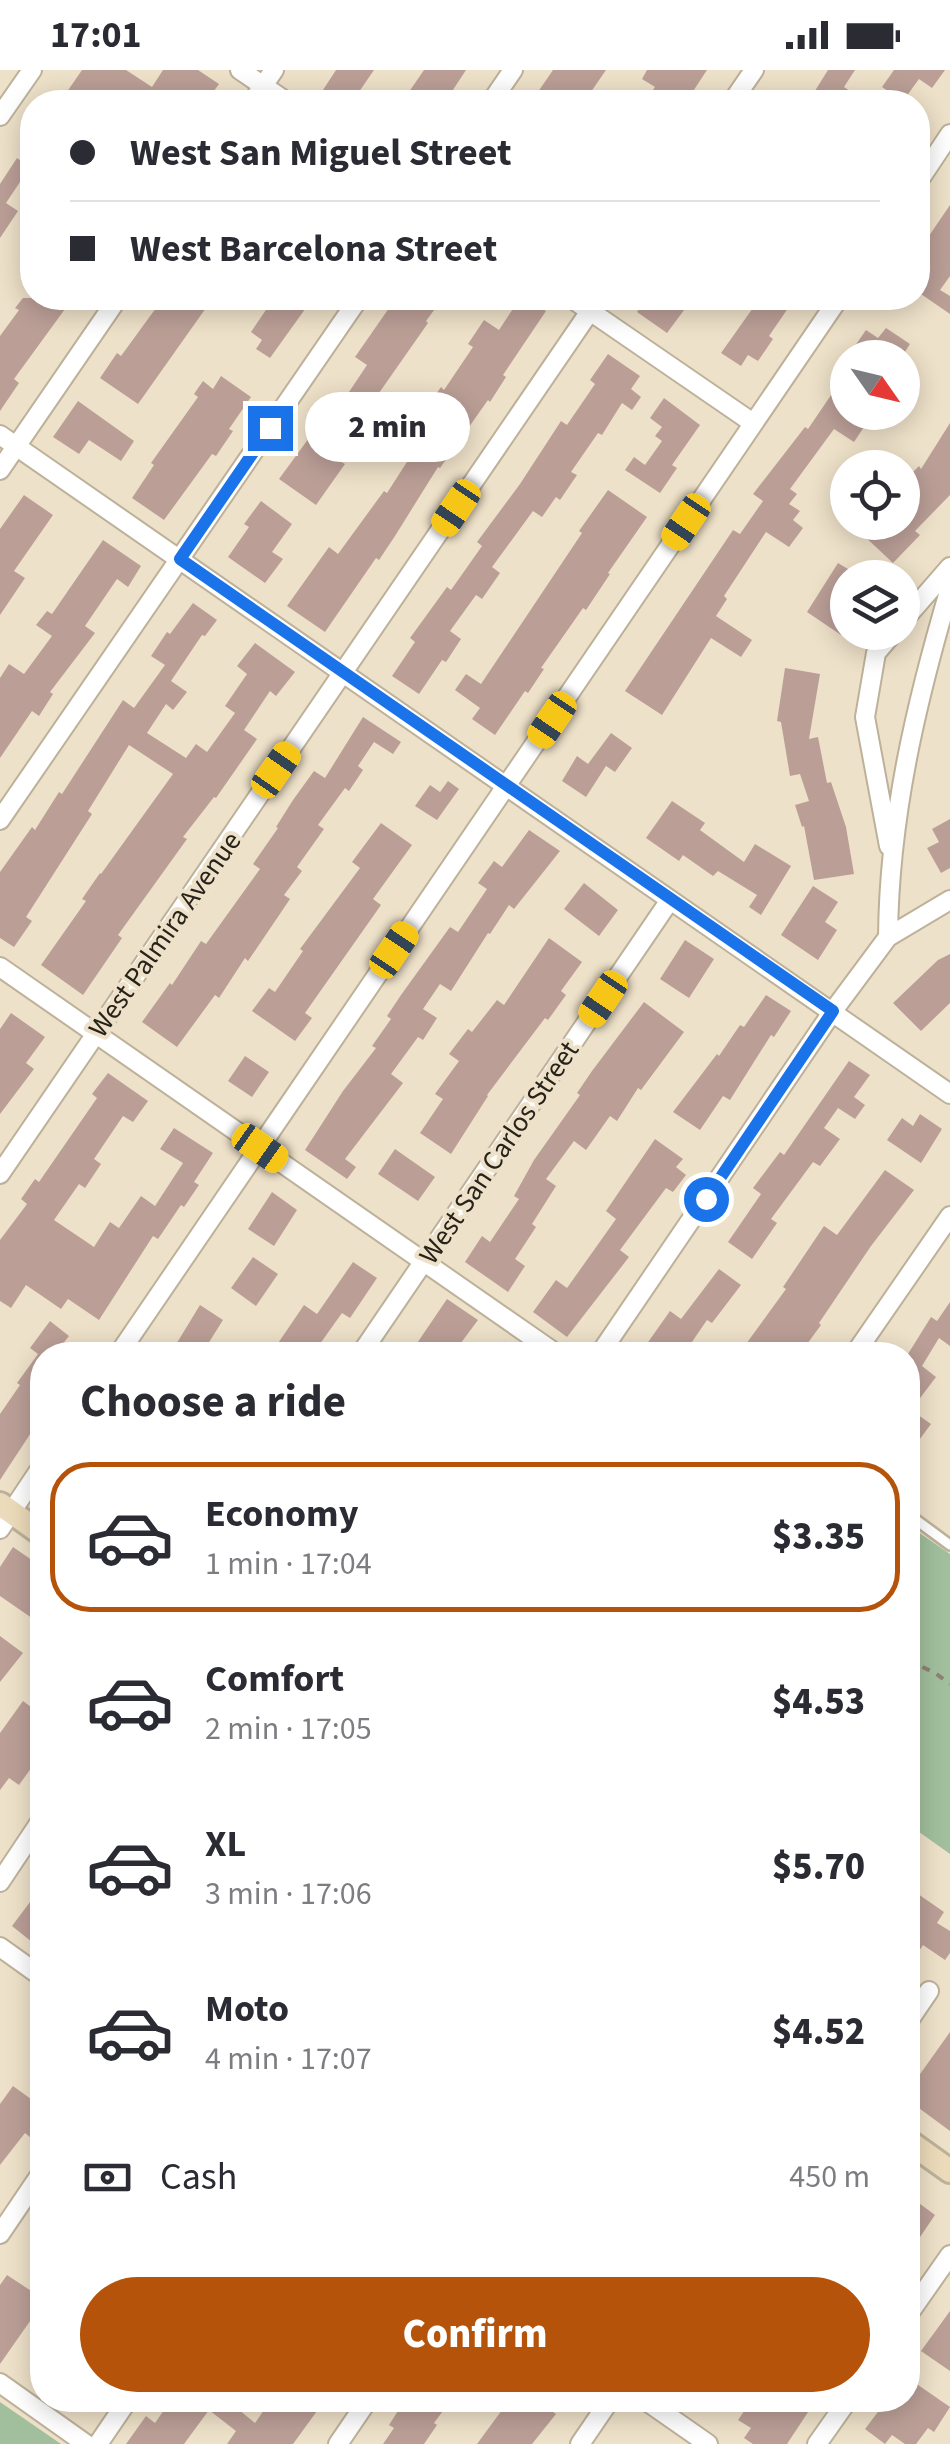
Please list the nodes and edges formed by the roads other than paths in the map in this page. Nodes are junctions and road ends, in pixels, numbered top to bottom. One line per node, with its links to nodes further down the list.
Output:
1 (32, 70): 4 (street)
2 (240, 70): 3 (street)
3 (268, 78)
4 (0, 116)
5 (950, 134): 6 (street)
6 (930, 164)
7 (110, 310): 14 (street)
8 (351, 310): 16 (street)
9 (591, 310): 21 (street, West Palmira Avenue)
10 (603, 310): 12 (street)
11 (831, 310): 12 (street)
12 (753, 424): 22 (street)
13 (0, 435): 14 (street)
14 (16, 446): 15 (street); 16 (street)
15 (0, 470)
16 (180, 559): 21 (street); 23 (street)
17 (950, 567): 19 (street)
18 (950, 588): 24 (street)
19 (920, 601)
20 (879, 650): 24 (street)
21 (344, 672): 22 (street); 30 (street, West Palmira Avenue)
22 (507, 785): 25 (street); 32 (street)
23 (0, 820)
24 (892, 861): 27 (street)
25 (670, 900): 29 (street); 36 (street, West San Carlos Street)
26 (950, 900): 27 (street)
27 (888, 937): 29 (street)
28 (0, 967): 30 (street)
29 (833, 1011): 31 (street); 40 (street)
30 (96, 1033): 32 (street); 33 (street, West Palmira Avenue)
31 (950, 1094)
32 (260, 1148): 36 (street); 37 (street)
33 (0, 1174)
34 (950, 1216): 35 (street)
35 (944, 1238): 41 (street)
36 (424, 1262): 38 (street, West San Carlos Street); 39 (street)
37 (127, 1342)
38 (369, 1342)
39 (539, 1342)
40 (609, 1342)
41 (864, 1342)
42 (30, 1481): 43 (street)
43 (4, 1515): 45 (street)
44 (920, 1523): 46 (lane)
45 (30, 1528)
46 (950, 1545)
47 (30, 1838): 48 (street)
48 (0, 1882)
49 (0, 1947): 50 (street)
50 (30, 1968)
51 (929, 1991): 52 (street)
52 (920, 2004)
53 (920, 2150): 54 (street)
54 (950, 2171)
55 (30, 2190): 56 (street)
56 (0, 2234)
57 (950, 2255): 58 (street)
58 (920, 2298)
59 (0, 2383): 60 (street)
60 (30, 2404)
61 (41, 2412): 67 (street)
62 (120, 2412): 68 (street)
63 (360, 2412): 69 (street)
64 (602, 2412): 70 (street)
65 (662, 2412): 71 (street)
66 (840, 2412): 72 (street)
67 (86, 2444)
68 (98, 2444)
69 (338, 2444)
70 (580, 2444)
71 (708, 2444)
72 (817, 2444)

